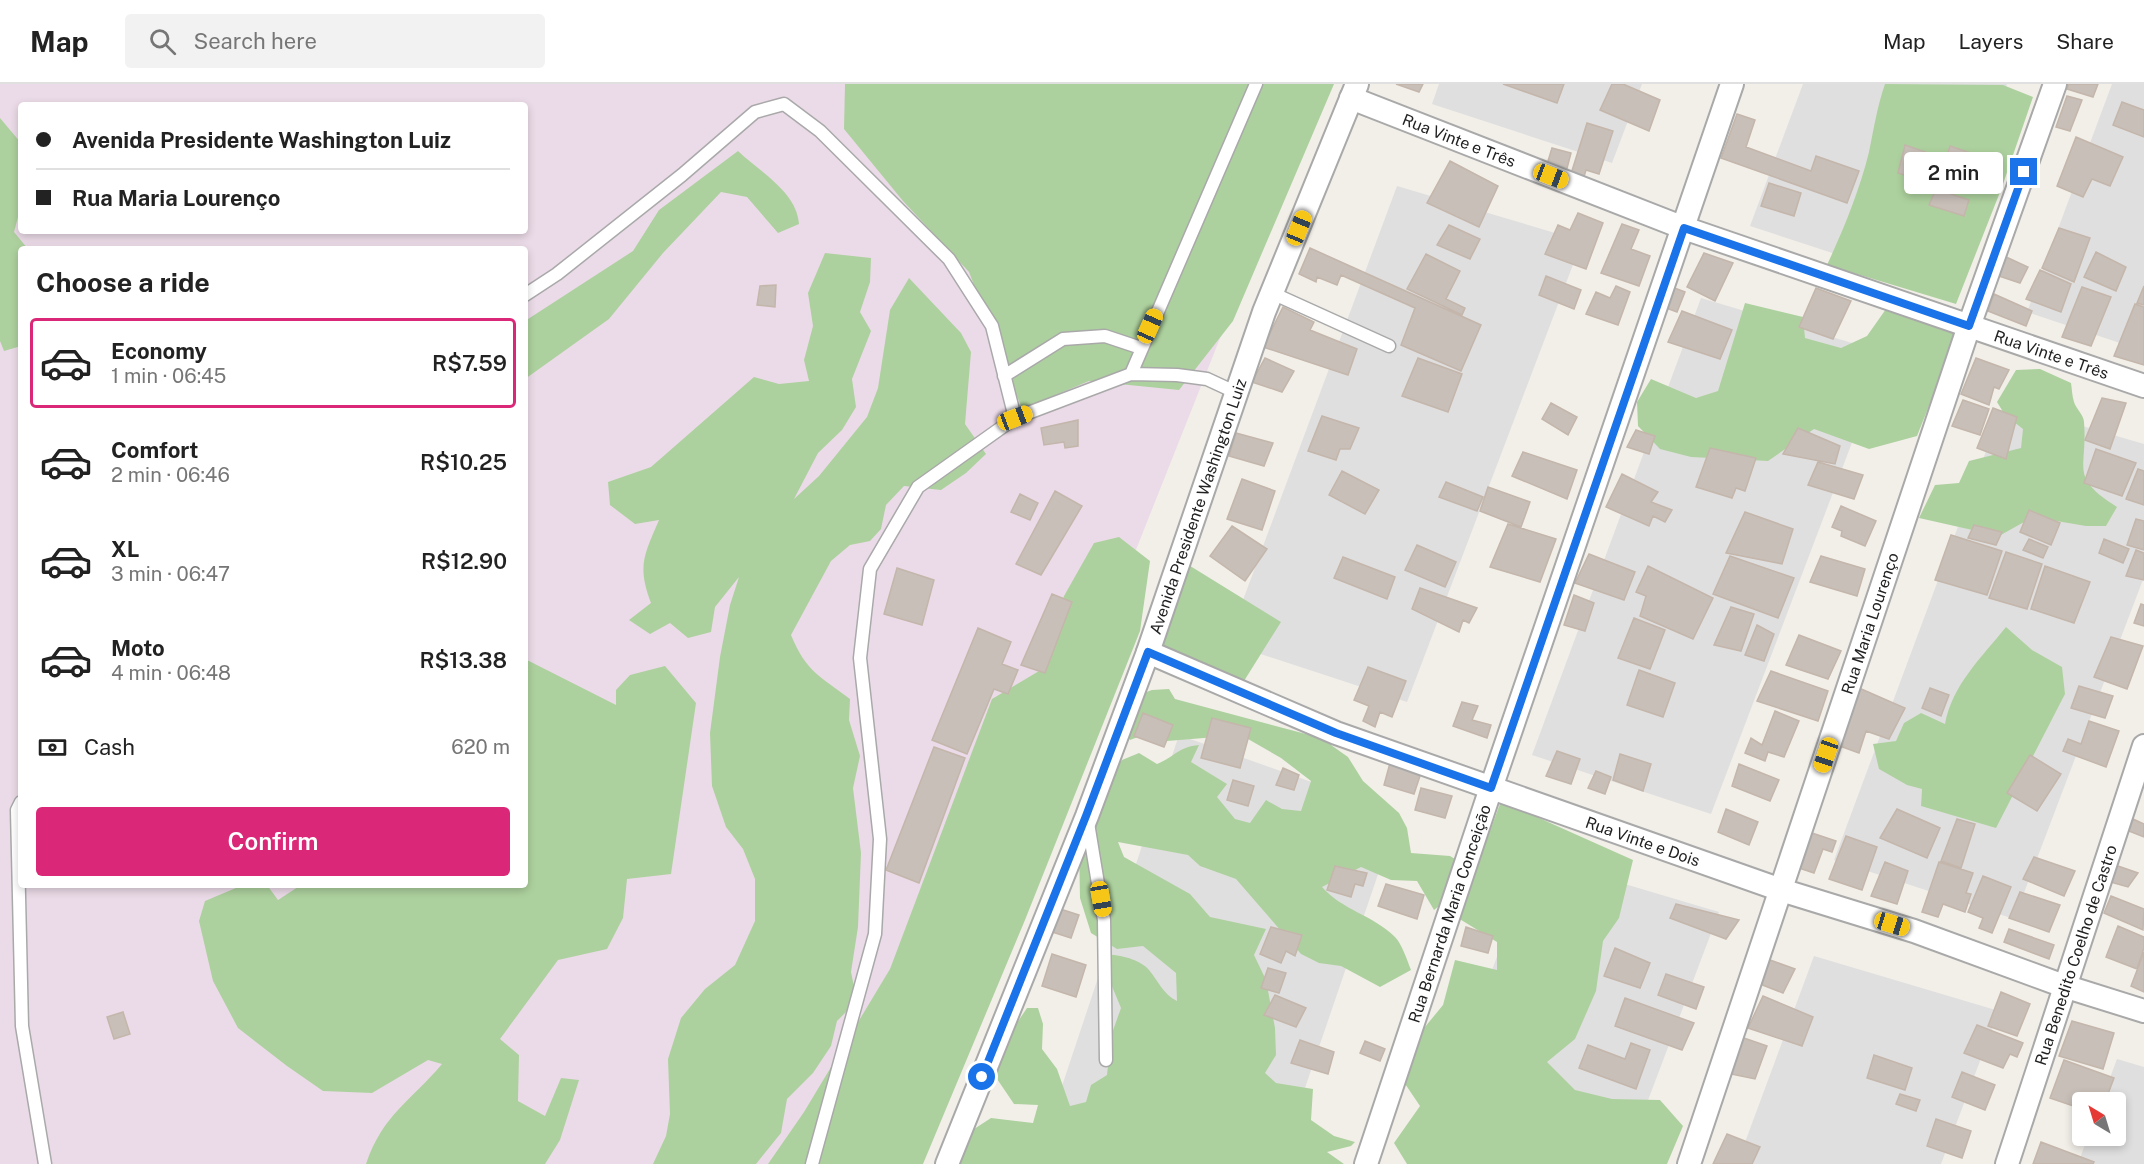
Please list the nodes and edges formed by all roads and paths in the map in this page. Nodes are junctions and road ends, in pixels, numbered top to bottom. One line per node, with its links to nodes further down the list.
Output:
1 (1256, 84): 10 (lane)
2 (1732, 84): 5 (street, Rua Bernarda Maria Conceição)
3 (2055, 84): 8 (street, Rua Maria Lourenço)
4 (1354, 91): 5 (street, Rua Vinte e Três); 6 (street, Avenida Presidente Washington Luiz)
5 (1684, 228): 8 (street, Rua Vinte e Três); 18 (street, Rua Bernarda Maria Conceição)
6 (1272, 292): 9 (lane); 14 (street, Avenida Presidente Washington Luiz)
7 (528, 293): 12 (lane)
8 (1969, 326): 13 (street, Rua Vinte e Três); 23 (street, Rua Maria Lourenço)
9 (1389, 346)
10 (1141, 348): 11 (lane); 12 (lane)
11 (1131, 374): 14 (lane); 15 (lane)
12 (1004, 376): 15 (lane)
13 (2144, 386)
14 (1235, 392): 16 (street, Avenida Presidente Washington Luiz)
15 (1015, 418): 28 (lane)
16 (1148, 652): 18 (street, Rua Vinte e Dois); 20 (street, Avenida Presidente Washington Luiz)
17 (2144, 746): 24 (street, Rua Benedito Coelho de Castro)
18 (1491, 788): 23 (street, Rua Vinte e Dois); 30 (street, Rua Bernarda Maria Conceição)
19 (18, 808): 21 (lane)
20 (1086, 816): 26 (lane); 29 (street, Avenida Presidente Washington Luiz)
21 (18, 853)
22 (19, 888): 27 (lane)
23 (1781, 890): 24 (street, Rua Vinte e Dois); 31 (street, Rua Maria Lourenço)
24 (2064, 986): 25 (street, Rua Vinte e Dois); 32 (street, Rua Benedito Coelho de Castro)
25 (2144, 1011)
26 (1106, 1060)
27 (45, 1164)
28 (812, 1164)
29 (947, 1164)
30 (1366, 1164)
31 (1689, 1164)
32 (2007, 1164)

